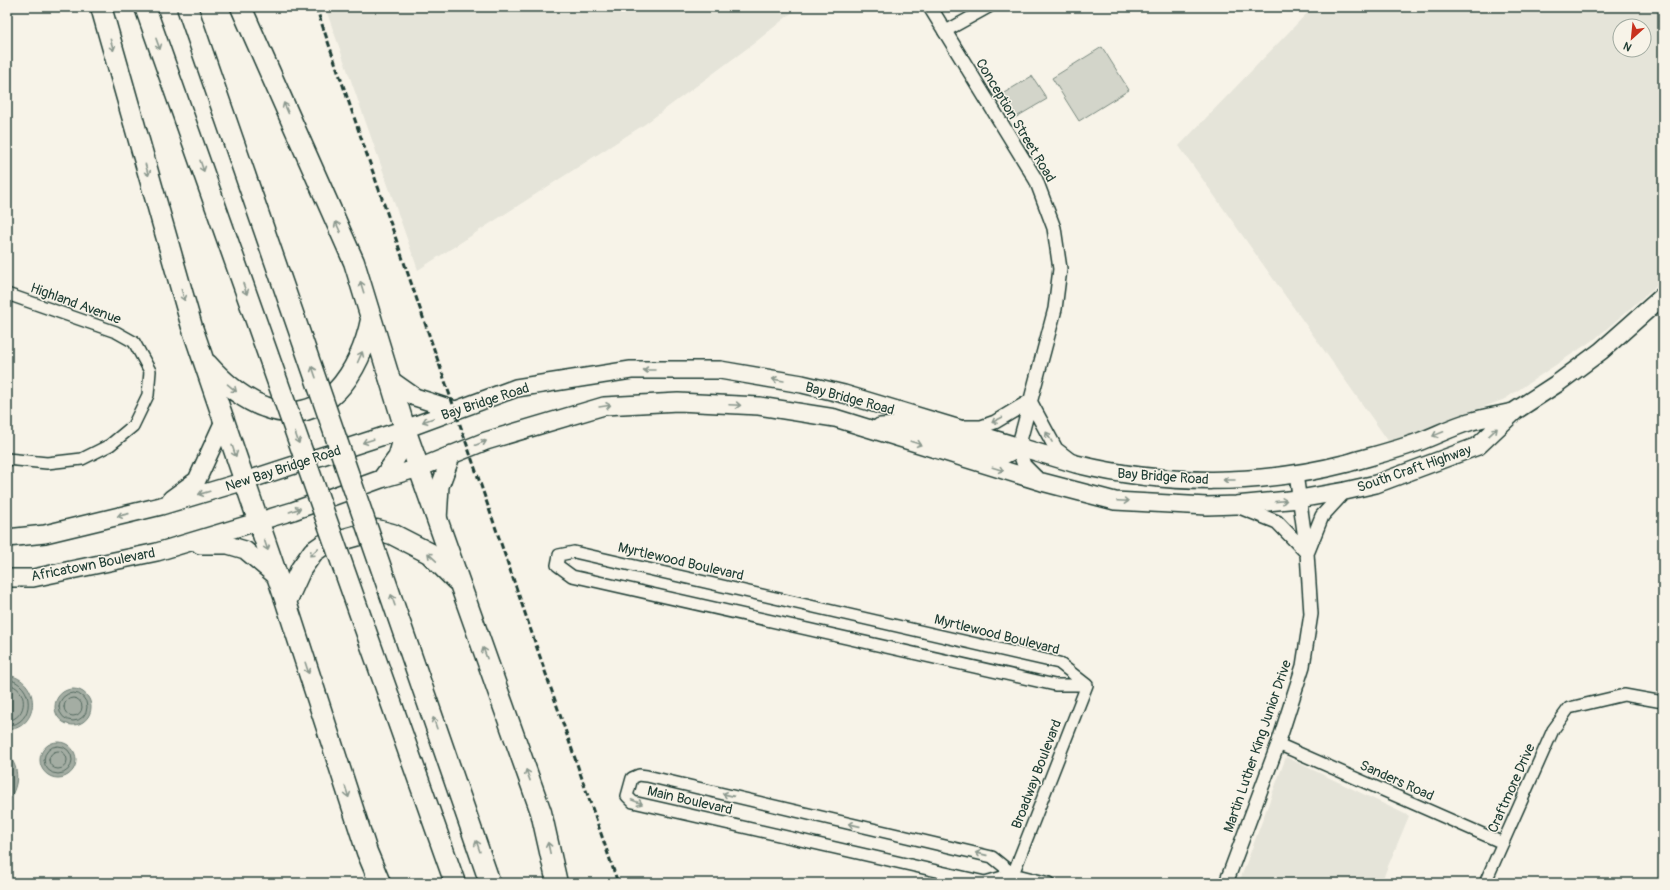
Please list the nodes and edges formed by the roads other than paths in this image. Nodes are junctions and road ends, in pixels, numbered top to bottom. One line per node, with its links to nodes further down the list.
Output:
1 (102, 7): 11 (highway, one-way to 11)
2 (145, 7): 48 (highway, one-way to 48, bridge)
3 (187, 7): 49 (highway, one-way to 3, bridge)
4 (242, 7): 10 (highway, one-way to 4)
5 (930, 7): 7 (street, Conception Street Road)
6 (989, 7): 7 (street)
7 (944, 32): 13 (street, Conception Street Road)
8 (7, 294): 22 (street, Highland Avenue)
9 (1663, 296): 15 (main road, South Craft Highway)
10 (371, 317): 11 (highway, one-way to 10); 12 (highway)
11 (204, 361): 16 (highway)
12 (388, 378): 14 (main road); 19 (highway)
13 (1030, 401): 17 (street, one-way to 17); 20 (street, Conception Street Road); 23 (street, one-way to 13)
14 (455, 410): 17 (main road, Bay Bridge Road, one-way to 14); 19 (main road, Bay Bridge Road, one-way to 19)
15 (1515, 411): 25 (main road, South Craft Highway, one-way to 25); 29 (main road, South Craft Highway, one-way to 15)
16 (224, 421): 27 (highway, one-way to 27); 32 (main road)
17 (948, 426): 20 (main road, Bay Bridge Road)
18 (867, 428): 20 (main road); 21 (main road, Bay Bridge Road, one-way to 18); 28 (main road, Bay Bridge Road, one-way to 28)
19 (405, 429): 24 (highway); 26 (main road); 27 (main road, New Bay Bridge Road, one-way to 27)
20 (1018, 448): 23 (main road, Bay Bridge Road); 28 (street)
21 (452, 454): 24 (main road, Bay Bridge Road); 34 (main road)
22 (7, 459)
23 (1076, 464): 25 (main road, Bay Bridge Road, one-way to 23)
24 (419, 468): 26 (main road, Bay Bridge Road); 34 (highway)
25 (1296, 474): 30 (street, Martin Luther King Junior Drive)
26 (381, 479): 33 (main road, Bay Bridge Road, one-way to 26)
27 (245, 481): 32 (main road, New Bay Bridge Road, one-way to 32); 33 (highway)
28 (1042, 482): 31 (main road, Bay Bridge Road, one-way to 31)
29 (1345, 491): 30 (main road, South Craft Highway); 37 (street)
30 (1300, 499): 31 (main road, Bay Bridge Road, one-way to 30); 37 (street, Martin Luther King Junior Drive)
31 (1236, 505): 37 (street)
32 (161, 506): 35 (main road, one-way to 35)
33 (258, 522): 36 (main road, Bay Bridge Road); 38 (highway, one-way to 38)
34 (438, 524): 40 (highway)
35 (7, 538)
36 (178, 546): 38 (main road); 39 (main road, Africatown Boulevard)
37 (1307, 553): 44 (street, Martin Luther King Junior Drive)
38 (277, 577): 41 (highway)
39 (7, 578)
40 (460, 584): 41 (highway, one-way to 41); 50 (highway, one-way to 40)
41 (286, 602): 47 (highway, one-way to 47)
42 (1087, 685): 42 (street, Myrtlewood Boulevard); 46 (street, Broadway Boulevard)
43 (1663, 702): 45 (street, Craftmore Drive)
44 (1278, 744): 45 (street, Sanders Road); 53 (street, Martin Luther King Junior Drive)
45 (1503, 843): 54 (street, Craftmore Drive)
46 (1014, 879): 46 (street, Main Boulevard, one-way to 46); 51 (street, Broadway Boulevard); 52 (street, Main Boulevard)
47 (380, 883)
48 (455, 883)
49 (490, 883)
50 (557, 883)
51 (1005, 883)
52 (1049, 883)
53 (1226, 883)
54 (1486, 883)

